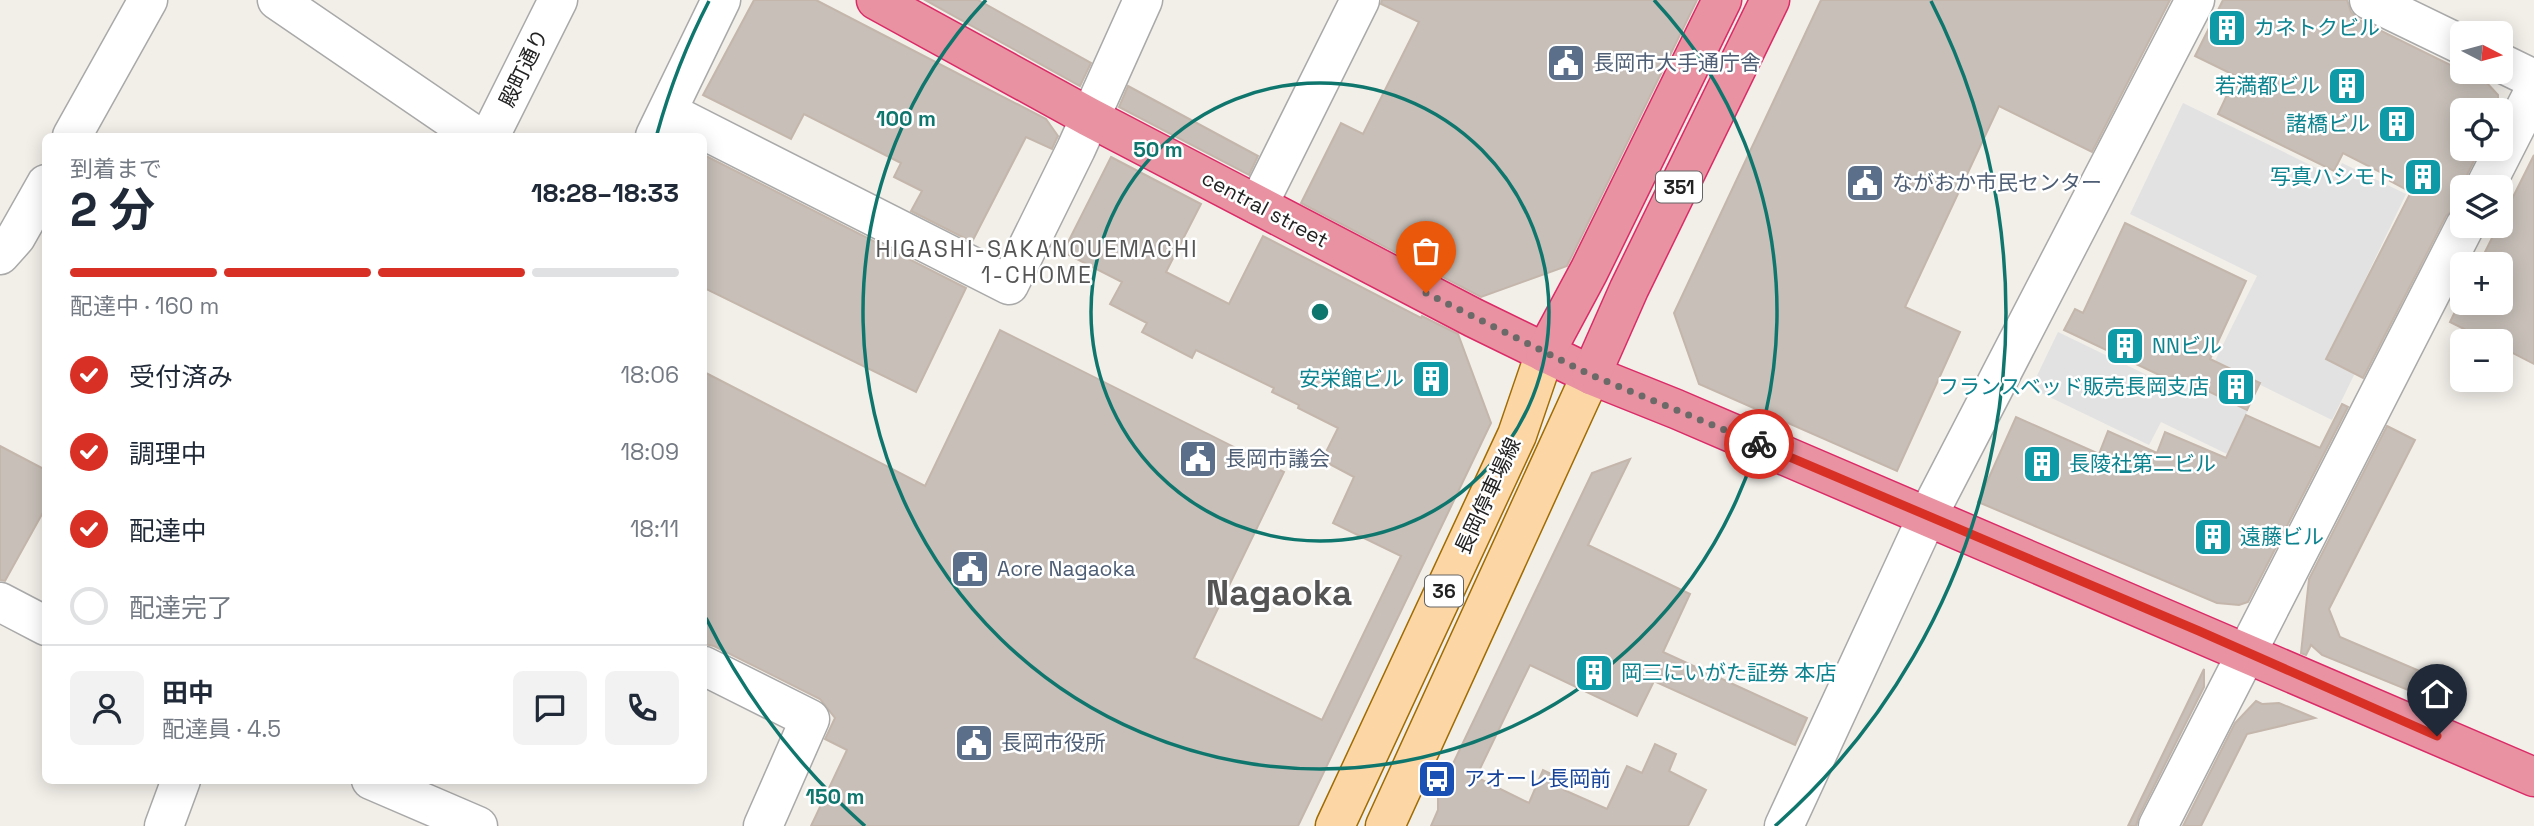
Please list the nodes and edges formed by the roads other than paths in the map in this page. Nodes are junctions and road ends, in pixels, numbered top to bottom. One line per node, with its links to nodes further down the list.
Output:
1 (148, 0): 19 (street)
2 (277, 0): 20 (street)
3 (558, 0): 21 (street, 殿町通り)
4 (720, 0): 18 (street)
5 (876, 0): 12 (highway, central street)
6 (1143, 0): 17 (street)
7 (1360, 0): 26 (street)
8 (1722, 0): 29 (highway, 351)
9 (1770, 0): 30 (highway, 351)
10 (2195, 0): 31 (street)
11 (2369, 0): 13 (street)
12 (924, 11): 17 (highway, central street)
13 (2450, 39)
14 (2513, 69): 15 (street)
15 (2534, 79)
16 (2534, 91): 24 (street)
17 (1089, 117): 23 (street); 26 (highway, central street)
18 (662, 124): 22 (street)
19 (74, 133)
20 (472, 133)
21 (492, 133)
22 (681, 133)
23 (707, 145)
24 (2491, 175)
25 (42, 192): 28 (street)
26 (1258, 205): 29 (highway, central street)
27 (2459, 238): 34 (street)
28 (15, 243)
29 (1545, 353): 30 (highway, central street); 43 (main road, 長岡停車場線 / 36)
30 (1591, 375): 31 (highway, central street); 39 (main road, 長岡停車場線 / 36)
31 (1927, 517): 34 (highway, central street); 44 (street)
32 (3, 613): 33 (street)
33 (42, 625)
34 (2245, 653): 36 (highway, central street); 45 (street)
35 (707, 668): 42 (street)
36 (2534, 777)
37 (180, 784): 40 (street)
38 (380, 784): 41 (street)
39 (1391, 824)
40 (164, 826)
41 (478, 826)
42 (763, 826)
43 (1335, 826)
44 (1784, 826)
45 (2158, 826)

